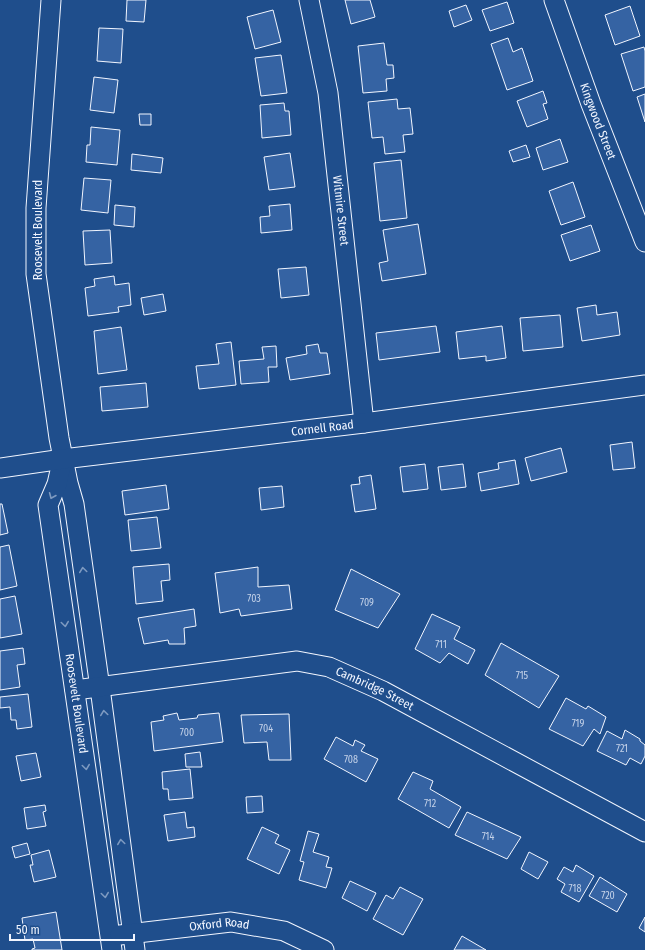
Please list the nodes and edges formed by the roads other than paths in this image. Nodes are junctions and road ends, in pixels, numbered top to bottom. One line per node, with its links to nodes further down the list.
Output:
1 (51, 0): 7 (street, Roosevelt Boulevard)
2 (309, 0): 6 (street, Witmire Street)
3 (554, 0): 4 (street, Kingwood Street)
4 (645, 242)
5 (645, 385): 6 (street, Cornell Road)
6 (364, 423): 7 (street, Cornell Road)
7 (63, 459): 8 (street, Cornell Road); 9 (street, Roosevelt Boulevard, one-way to 7); 10 (street, Roosevelt Boulevard, one-way to 10)
8 (0, 468)
9 (100, 688): 10 (street, Cambridge Street); 11 (street, Cambridge Street); 12 (street, Roosevelt Boulevard, one-way to 9)
10 (75, 690): 13 (street, Roosevelt Boulevard, one-way to 13)
11 (645, 832)
12 (134, 942): 13 (street, Oxford Road); 14 (street, Oxford Road)
13 (111, 943)
14 (324, 950)

